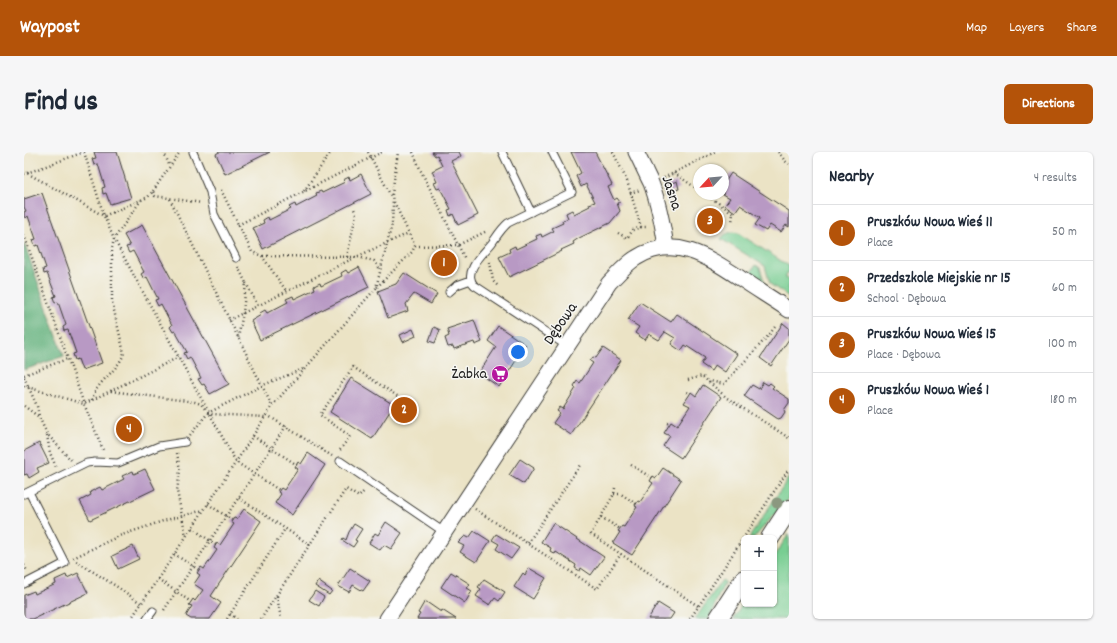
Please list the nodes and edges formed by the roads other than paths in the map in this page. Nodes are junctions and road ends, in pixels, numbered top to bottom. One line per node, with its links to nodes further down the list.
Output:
1 (193, 152): 7 (lane)
2 (502, 152): 5 (lane)
3 (552, 152): 5 (lane)
4 (636, 152): 6 (street, Jasna)
5 (531, 212): 8 (lane)
6 (666, 247): 10 (street, Dębowa); 11 (street, Dębowa)
7 (236, 258)
8 (471, 280): 9 (lane); 11 (lane)
9 (448, 292)
10 (789, 310)
11 (567, 346): 16 (street, Dębowa)
12 (185, 442): 14 (lane)
13 (340, 461): 16 (lane)
14 (26, 493): 18 (lane)
15 (789, 509): 17 (street)
16 (444, 532): 22 (street, Dębowa)
17 (772, 535)
18 (24, 584)
19 (741, 584): 23 (street)
20 (153, 611): 21 (lane)
21 (147, 619)
22 (388, 619)
23 (718, 619)

